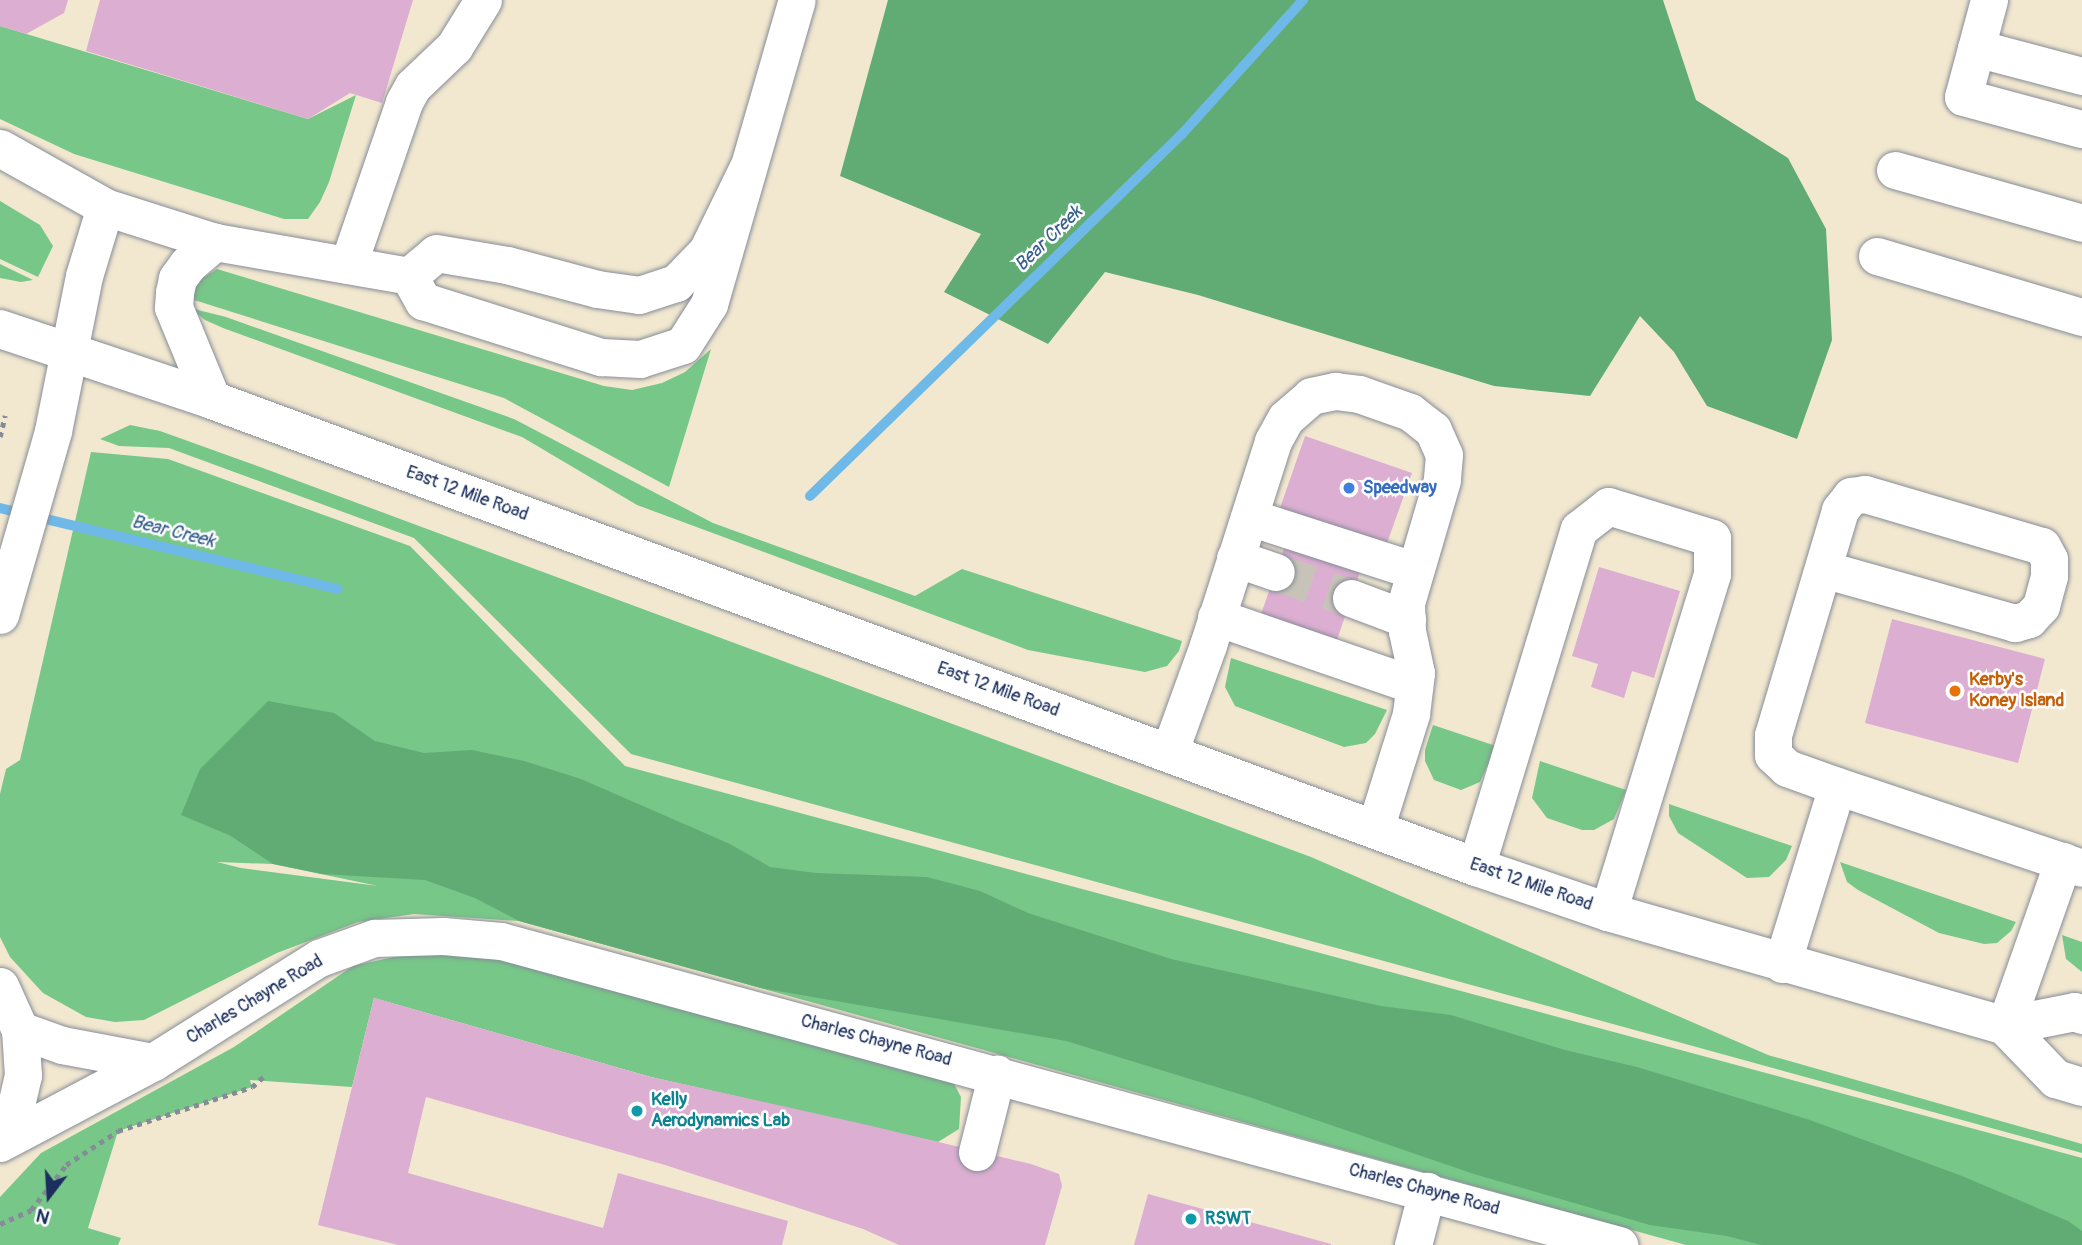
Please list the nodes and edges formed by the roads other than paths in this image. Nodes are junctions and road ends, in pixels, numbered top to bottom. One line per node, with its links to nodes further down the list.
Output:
1 (483, 0): 14 (lane)
2 (797, 0): 8 (lane)
3 (1989, 0): 4 (lane)
4 (1976, 48): 5 (lane); 6 (lane)
5 (2082, 76)
6 (2082, 129)
7 (0, 148): 10 (lane)
8 (747, 169): 15 (lane); 15 (lane)
9 (1895, 170): 11 (lane)
10 (105, 207): 12 (lane); 18 (lane)
11 (2082, 223)
12 (215, 242): 14 (lane); 19 (main road)
13 (1877, 256): 16 (lane)
14 (348, 265): 15 (lane)
15 (409, 276)
16 (2082, 317)
17 (0, 329): 18 (main road, East 12 Mile Road)
18 (69, 350): 19 (main road, East 12 Mile Road); 26 (lane)
19 (212, 400): 30 (main road, East 12 Mile Road)
20 (1248, 517): 21 (lane); 23 (lane); 23 (lane)
21 (1235, 558): 24 (lane); 27 (lane)
22 (1823, 569): 22 (lane); 31 (lane)
23 (1413, 570): 28 (lane)
24 (1276, 572)
25 (1351, 598): 28 (lane)
26 (3, 605)
27 (1216, 617): 29 (lane); 30 (lane)
28 (1406, 618): 29 (lane)
29 (1414, 685): 32 (lane)
30 (1169, 753): 32 (main road, East 12 Mile Road)
31 (1837, 786): 33 (lane); 36 (lane)
32 (1375, 829): 34 (main road, East 12 Mile Road)
33 (2072, 864): 39 (lane)
34 (1476, 867): 35 (main road, East 12 Mile Road); 35 (lane)
35 (1608, 912): 36 (main road, East 12 Mile Road)
36 (1782, 964): 39 (main road, East 12 Mile Road)
37 (0, 986): 40 (lane)
38 (2082, 1014): 39 (main road, East 12 Mile Road)
39 (2005, 1026): 43 (main road)
40 (20, 1031): 41 (lane); 44 (lane)
41 (153, 1062): 42 (lane, Charles Chayne Road); 45 (lane, Charles Chayne Road)
42 (997, 1073): 46 (lane); 47 (lane, Charles Chayne Road)
43 (2082, 1087)
44 (0, 1137)
45 (0, 1143)
46 (977, 1152)
47 (1427, 1191): 48 (lane, Charles Chayne Road); 49 (lane)
48 (1551, 1236): 50 (lane, Charles Chayne Road)
49 (1413, 1245)
50 (1619, 1245)

